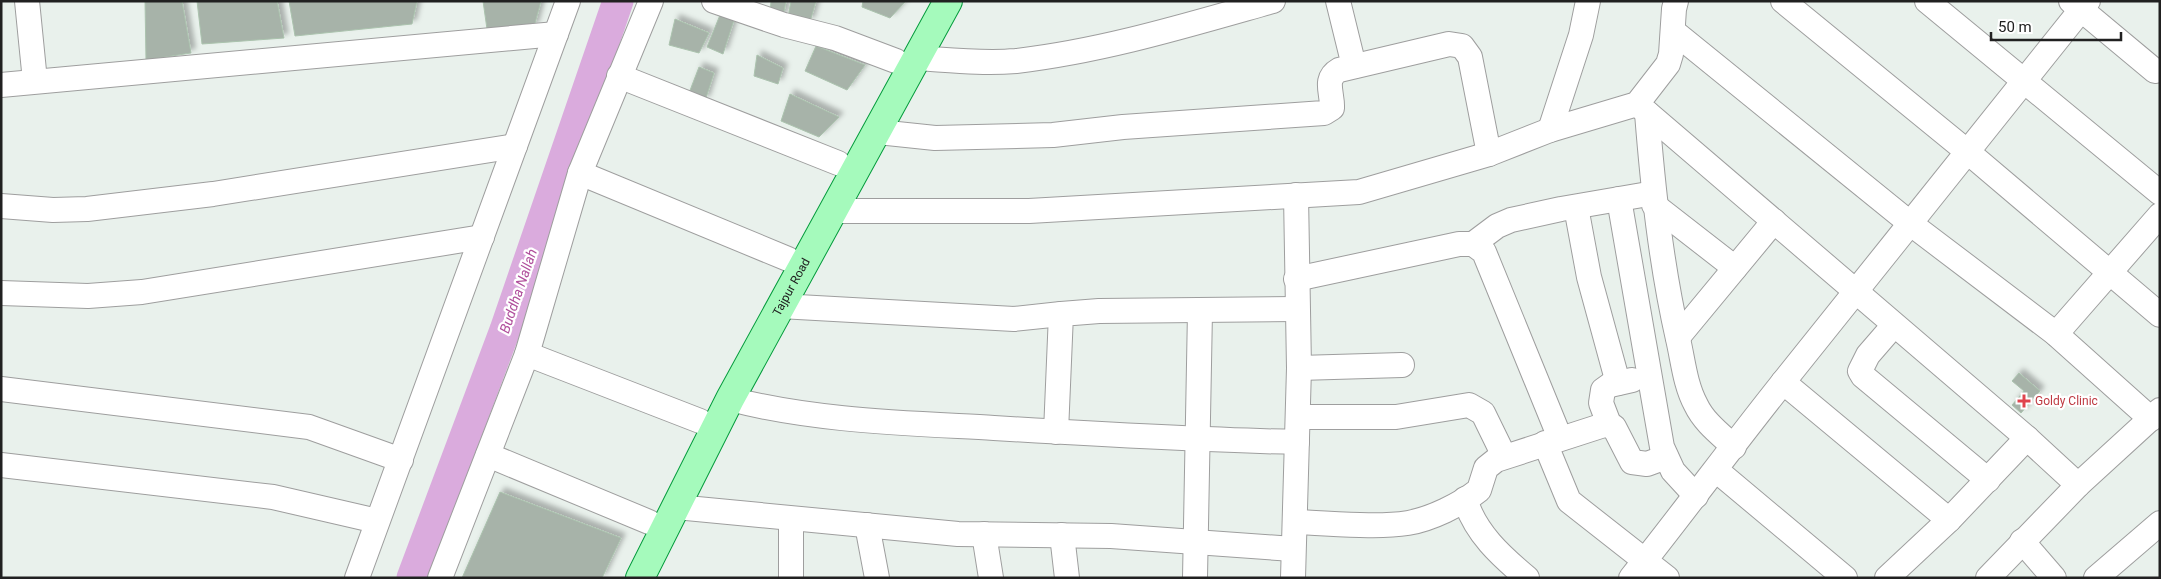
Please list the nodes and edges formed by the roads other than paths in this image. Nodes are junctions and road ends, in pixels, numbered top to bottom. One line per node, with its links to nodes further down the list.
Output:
1 (28, 1): 20 (street)
2 (568, 1): 14 (street)
3 (651, 1): 18 (street)
4 (714, 1): 15 (street)
5 (1273, 1): 15 (street)
6 (1338, 1): 16 (street)
7 (1588, 1): 23 (street)
8 (1676, 1): 13 (street)
9 (1783, 1): 26 (street)
10 (1927, 1): 19 (street)
11 (947, 2): 15 (main road, Tajpur Road)
12 (2080, 4): 17 (street); 19 (street)
13 (1673, 31): 22 (street); 39 (street)
14 (556, 34): 20 (street); 25 (street)
15 (906, 60): 24 (main road, Tajpur Road); 28 (main road, Tajpur Road)
16 (1354, 66): 24 (street); 27 (street)
17 (2158, 71)
18 (619, 76): 28 (street); 29 (street)
19 (2024, 80): 26 (street); 30 (street)
20 (35, 81): 21 (street)
21 (1, 85)
22 (1642, 109): 23 (street); 33 (street); 38 (street)
23 (1550, 130): 27 (street)
24 (878, 132): 36 (main road, Tajpur Road)
25 (515, 146): 34 (street); 40 (street)
26 (1969, 153): 39 (street); 44 (street)
27 (1489, 154): 31 (street)
28 (838, 163): 42 (main road, Tajpur Road)
29 (580, 173): 42 (street); 56 (street)
30 (2160, 193)
31 (1296, 194): 36 (street); 45 (street)
32 (1619, 199): 33 (street); 35 (street); 59 (street)
33 (1654, 199): 43 (street); 55 (street)
34 (1, 206)
35 (1576, 206): 41 (street); 61 (street)
36 (833, 211): 48 (main road, Tajpur Road)
37 (2160, 215): 44 (street)
38 (1774, 221): 43 (street); 47 (street)
39 (1911, 224): 47 (street); 54 (street)
40 (482, 237): 46 (street); 77 (street)
41 (1473, 244): 45 (street); 71 (street)
42 (788, 260): 66 (main road, Tajpur Road)
43 (1735, 268): 55 (street)
44 (2109, 272): 52 (street); 54 (street)
45 (1296, 279): 49 (street)
46 (1, 293)
47 (1856, 293): 53 (street); 60 (street)
48 (780, 306): 51 (street); 63 (main road, Tajpur Road)
49 (1296, 310): 50 (street); 58 (street)
50 (1200, 312): 51 (street); 70 (street)
51 (1061, 314): 68 (street)
52 (2160, 315)
53 (1894, 325): 69 (street); 80 (street)
54 (2056, 334): 64 (street)
55 (1678, 337): 73 (street)
56 (527, 354): 66 (street); 74 (street)
57 (1402, 365): 58 (street)
58 (1299, 368): 65 (street)
59 (1649, 376): 61 (street); 76 (street)
60 (1783, 382): 73 (street); 86 (street)
61 (1618, 383): 67 (street)
62 (1, 388): 77 (street)
63 (730, 399): 68 (street); 84 (main road, Tajpur Road)
64 (2155, 414): 81 (street)
65 (1298, 417): 72 (street); 75 (street)
66 (700, 421): 88 (main road, Tajpur Road)
67 (1609, 424): 71 (street); 76 (street)
68 (1056, 432): 70 (street)
69 (2027, 438): 80 (street); 81 (street)
70 (1197, 440): 72 (street); 95 (street)
71 (1553, 441): 75 (street); 97 (street)
72 (1297, 442): 89 (street)
73 (1734, 447): 79 (street)
74 (488, 456): 88 (street); 99 (street)
75 (1504, 456): 83 (street)
76 (1666, 457): 82 (street)
77 (401, 460): 87 (street)
78 (1, 465): 87 (street)
79 (1716, 470): 82 (street); 110 (street)
80 (1988, 480): 86 (street)
81 (2078, 485): 94 (street)
82 (1696, 496): 97 (street)
83 (1465, 499): 89 (street); 108 (street)
84 (676, 507): 85 (street); 101 (main road, Tajpur Road)
85 (791, 519): 91 (street); 102 (street)
86 (1950, 520): 111 (street)
87 (377, 521): 98 (street)
88 (649, 522): 100 (main road, Tajpur Road)
89 (1295, 522): 96 (street)
90 (2160, 523): 114 (street)
91 (868, 525): 92 (street); 103 (street)
92 (984, 534): 93 (street); 104 (street)
93 (1062, 535): 95 (street); 105 (street)
94 (2022, 541): 112 (street); 113 (street)
95 (1197, 544): 96 (street); 106 (street)
96 (1294, 549): 107 (street)
97 (1638, 569): 109 (street)
98 (357, 578)
99 (440, 578)
100 (622, 578)
101 (640, 578)
102 (791, 578)
103 (877, 578)
104 (991, 578)
105 (1067, 578)
106 (1195, 578)
107 (1294, 578)
108 (1527, 578)
109 (1667, 578)
110 (1844, 578)
111 (1887, 578)
112 (1988, 578)
113 (2054, 578)
114 (2096, 578)

